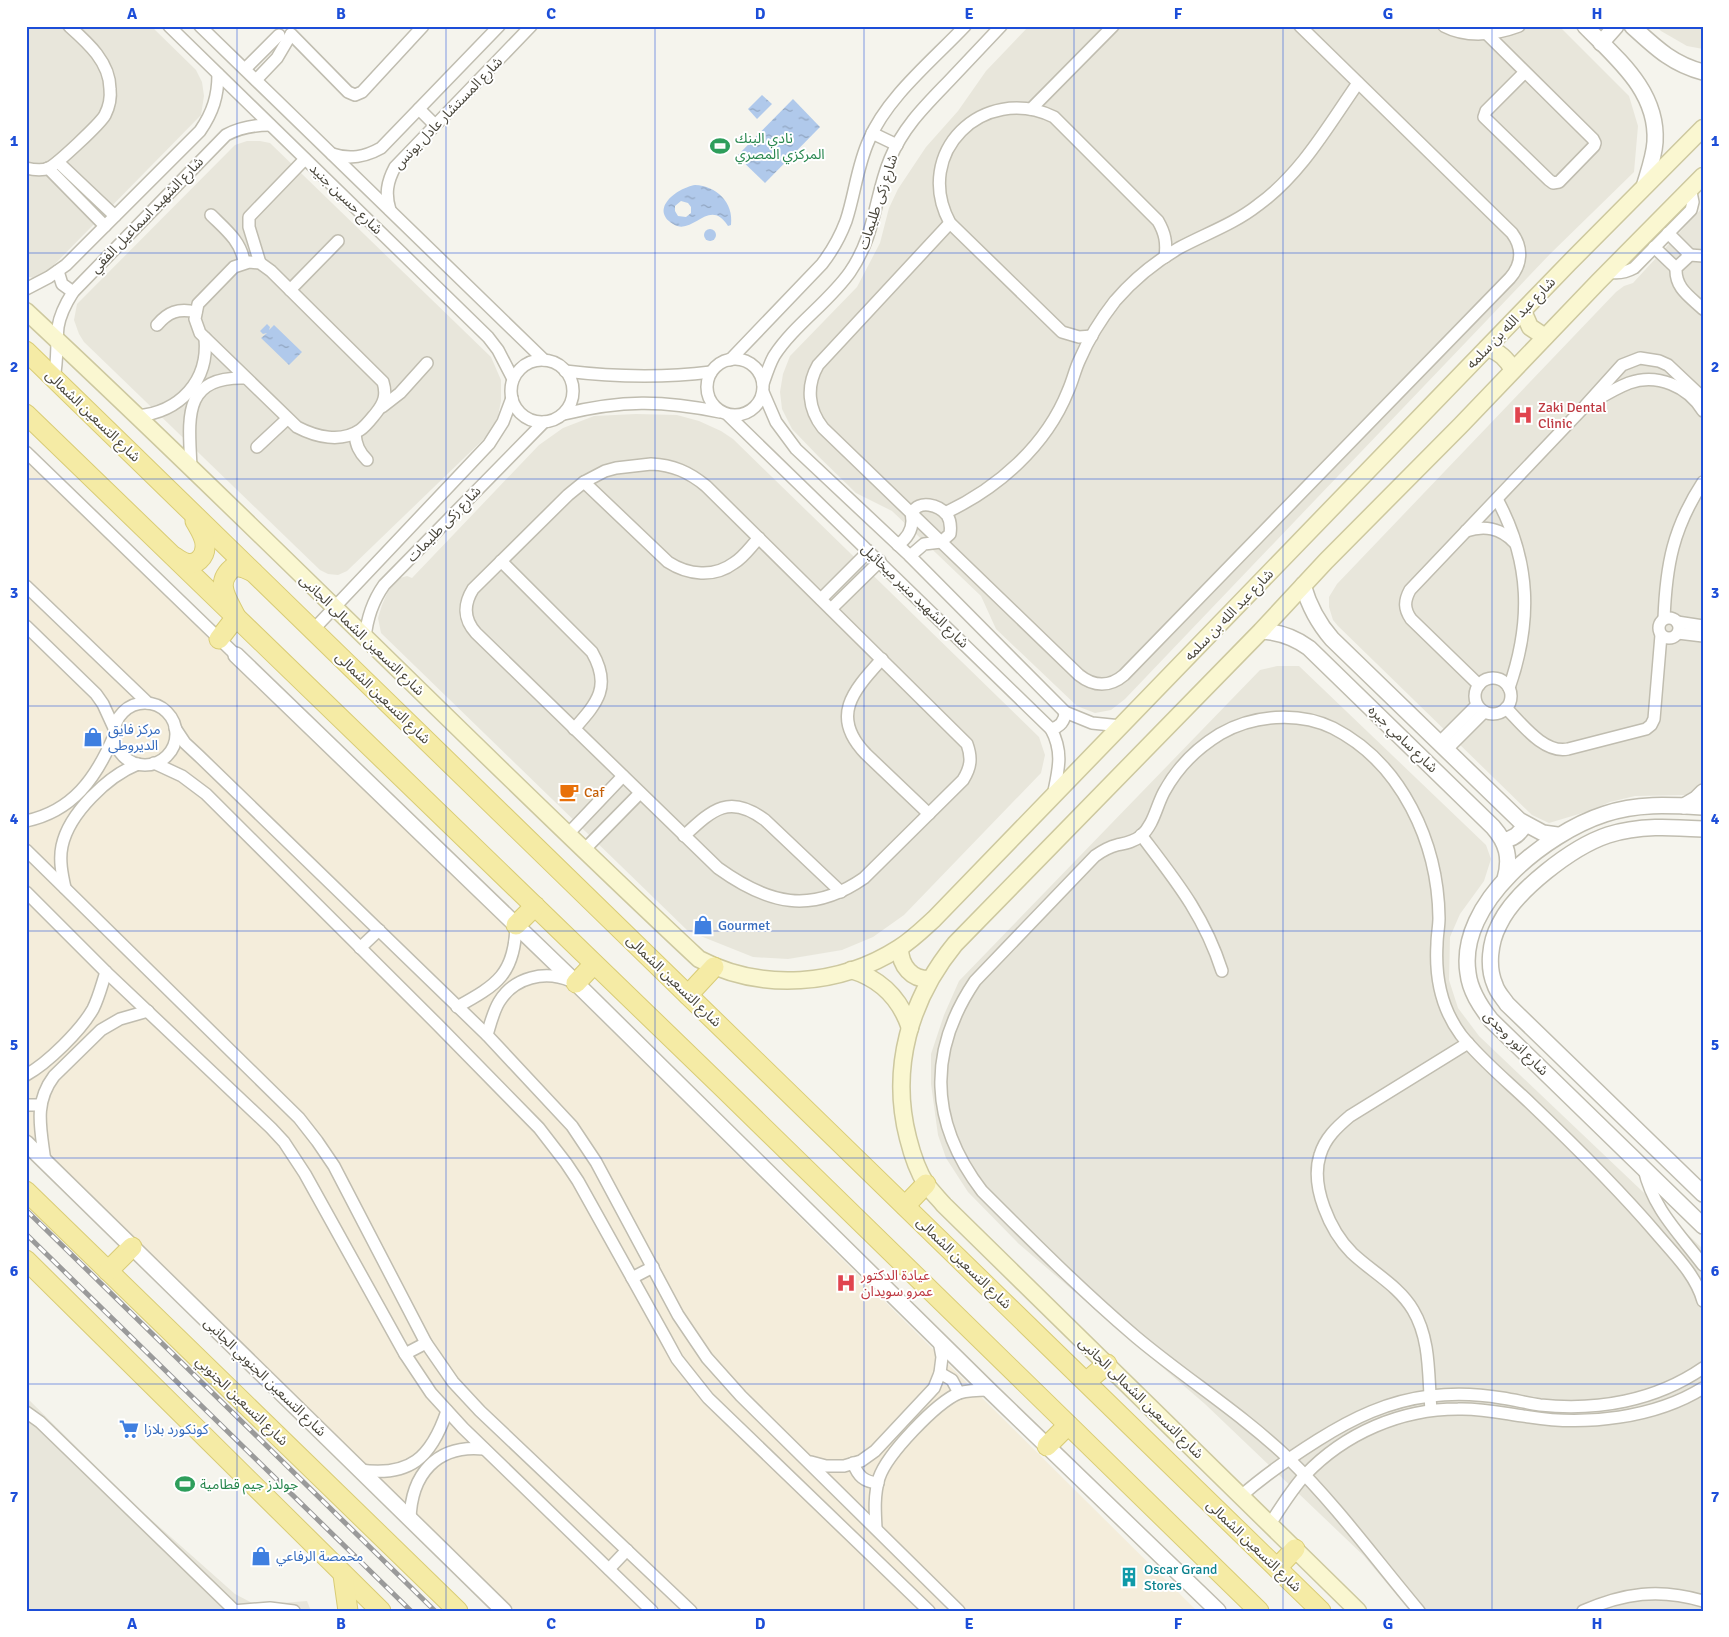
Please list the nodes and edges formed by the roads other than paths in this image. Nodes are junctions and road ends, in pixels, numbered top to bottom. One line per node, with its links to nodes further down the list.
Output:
1 (69, 26): 36 (street)
2 (169, 26): 22 (street, شارع حسين جنيد)
3 (200, 26): 19 (street, شارع حسين جنيد)
4 (423, 26): 16 (street)
5 (499, 26): 25 (street, شارع المستشار عادل يونس)
6 (531, 26): 28 (street, شارع المستشار عادل يونس)
7 (965, 26): 31 (street, شارع زكى طليمات)
8 (1001, 26): 33 (street, شارع زكى طليمات)
9 (1113, 26): 26 (street)
10 (1300, 26): 24 (street)
11 (1444, 26): 17 (street)
12 (1519, 26): 17 (street)
13 (1585, 26): 18 (street)
14 (1616, 26): 18 (street)
15 (1632, 26): 21 (street)
16 (286, 31): 19 (street); 23 (street)
17 (1487, 34): 20 (street)
18 (1601, 43): 40 (street)
19 (245, 69): 23 (street, شارع حسين جنيد)
20 (1525, 72): 20 (street)
21 (1703, 72)
22 (218, 74): 27 (street, شارع حسين جنيد); 30 (street, شارع الشهيد اسماعيل الفقي)
23 (256, 80): 34 (street, شارع حسين جنيد)
24 (1358, 83): 52 (street); 109 (street)
25 (419, 109): 28 (street); 34 (street, شارع المستشار عادل يونس)
26 (1032, 109): 45 (street); 52 (street)
27 (270, 125): 32 (street, شارع الشهيد اسماعيل الفقي); 35 (street, شارع حسين جنيد)
28 (435, 125): 42 (street, شارع المستشار عادل يونس)
29 (1703, 128): 40 (main road, شارع عبد الله بن سلمه)
30 (200, 130): 32 (street); 44 (street, شارع الشهيد اسماعيل الفقي)
31 (872, 133): 33 (street); 73 (street, شارع زكى طليمات)
32 (215, 145): 60 (street, شارع الشهيد اسماعيل الفقي)
33 (897, 145): 83 (street, شارع زكى طليمات)
34 (331, 153): 42 (street, شارع حسين جنيد)
35 (305, 159): 54 (street); 81 (street, شارع حسين جنيد)
36 (58, 162): 38 (street); 44 (street)
37 (26, 168): 38 (street)
38 (48, 168): 46 (street)
39 (1703, 176): 41 (main road)
40 (1644, 187): 63 (main road, شارع عبد الله بن سلمه)
41 (1690, 187): 47 (street); 57 (main road)
42 (390, 210): 72 (street, شارع حسين جنيد)
43 (211, 215): 53 (street)
44 (115, 216): 46 (street, شارع الشهيد اسماعيل الفقي)
45 (950, 223): 66 (street); 106 (street)
46 (105, 226): 56 (street, شارع الشهيد اسماعيل الفقي)
47 (1668, 233): 49 (street); 50 (street)
48 (338, 241): 59 (street)
49 (1654, 247): 55 (street); 57 (street)
50 (1690, 255): 51 (street); 55 (street)
51 (1703, 256)
52 (1165, 257): 66 (street)
53 (244, 262): 54 (street); 64 (street)
54 (260, 263): 59 (street)
55 (1676, 268): 61 (street)
56 (58, 272): 58 (street, شارع الشهيد اسماعيل الفقي); 60 (street)
57 (1608, 272): 68 (main road)
58 (26, 289)
59 (290, 290): 88 (street)
60 (74, 292): 69 (street, شارع الشهيد اسماعيل الفقي)
61 (1703, 309)
62 (26, 311): 69 (main road, شارع التسعين الشمالى الجانبى)
63 (1523, 311): 68 (main road); 70 (main road, شارع عبد الله بن سلمه)
64 (196, 312): 65 (street); 67 (street)
65 (157, 325)
66 (1092, 336): 105 (street)
67 (205, 338): 77 (street); 80 (street)
68 (1545, 338): 75 (main road)
69 (57, 340): 79 (street, شارع الشهيد اسماعيل الفقي); 93 (main road, شارع التسعين الشمالى الجانبى)
70 (1487, 348): 75 (main road); 144 (main road, شارع عبد الله بن سلمه)
71 (26, 351): 79 (main road, شارع التسعين الشمالى)
72 (544, 360): 76 (street); 81 (street)
73 (730, 360): 78 (street); 83 (street)
74 (427, 364): 88 (street)
75 (1513, 370): 118 (main road)
76 (565, 371): 78 (street); 92 (street)
77 (202, 372): 82 (street); 84 (street)
78 (711, 372): 90 (street)
79 (54, 378): 104 (main road, شارع التسعين الشمالى)
80 (245, 378): 82 (street); 94 (street)
81 (514, 379): 85 (street)
82 (212, 382): 84 (street)
83 (763, 388): 90 (street); 111 (street, شارع الشهيد منير ميخائيل)
84 (190, 397): 93 (street); 100 (street)
85 (512, 398): 95 (street); 121 (street, شارع زكى طليمات)
86 (1703, 398): 87 (street)
87 (1585, 406): 89 (street); 103 (street)
88 (380, 408): 96 (street)
89 (1703, 411)
90 (725, 413): 92 (street); 112 (street, شارع الشهيد منير ميخائيل)
91 (26, 414): 113 (main road)
92 (564, 414): 95 (street)
93 (137, 416): 100 (main road, شارع التسعين الشمالى الجانبى)
94 (288, 419): 96 (street); 97 (street)
95 (544, 422): 132 (street, شارع زكى طليمات)
96 (355, 434): 99 (street)
97 (257, 447)
98 (26, 452): 133 (street)
99 (367, 460)
100 (191, 468): 121 (main road, شارع التسعين الشمالى الجانبى)
101 (584, 482): 108 (street); 108 (street); 115 (street)
102 (1703, 482): 124 (street)
103 (1497, 499): 107 (street); 110 (street)
104 (191, 512): 113 (main road); 117 (main road, شارع التسعين الشمالى)
105 (945, 513): 106 (street); 109 (street)
106 (912, 514): 109 (street); 111 (street)
107 (1466, 530): 110 (street); 138 (street)
108 (759, 538): 120 (street)
109 (941, 542): 114 (street)
110 (1516, 544): 139 (street)
111 (898, 545): 114 (street, شارع الشهيد منير ميخائيل)
112 (869, 551): 116 (street, شارع الشهيد منير ميخائيل); 120 (street)
113 (172, 555): 123 (main road)
114 (910, 556): 143 (street, شارع الشهيد منير ميخائيل)
115 (501, 561): 147 (street); 147 (street)
116 (880, 562): 122 (street); 146 (street, شارع الشهيد منير ميخائيل)
117 (253, 572): 123 (main road); 128 (main road, شارع التسعين الشمالى)
118 (1304, 585): 129 (main road); 134 (street, شارع سامي جبره)
119 (26, 586): 140 (street)
120 (822, 599): 122 (street)
121 (333, 608): 128 (street, شارع زكى طليمات); 132 (main road, شارع التسعين الشمالى الجانبى)
122 (831, 609): 137 (street)
123 (236, 617): 133 (main road); 175 (main road)
124 (1664, 619): 127 (street); 130 (street)
125 (26, 626): 148 (street)
126 (1703, 626): 127 (street)
127 (1678, 628): 130 (street); 131 (street)
128 (312, 630): 189 (main road, شارع التسعين الشمالى)
129 (1261, 631): 135 (street, شارع سامي جبره); 187 (main road)
130 (1661, 635): 142 (street)
131 (1703, 636)
132 (365, 638): 164 (main road, شارع التسعين الشمالى الجانبى)
133 (219, 639): 136 (street)
134 (1332, 639): 135 (street); 149 (street, شارع سامي جبره)
135 (1316, 654): 168 (street, شارع سامي جبره)
136 (236, 655): 176 (street)
137 (882, 659): 159 (street); 159 (street)
138 (1479, 684): 139 (street); 141 (street)
139 (1509, 688): 142 (street)
140 (148, 703): 145 (street); 148 (street)
141 (1481, 708): 142 (street); 149 (street)
142 (1506, 708)
143 (1065, 712): 144 (street, شارع الشهيد منير ميخائيل); 146 (street)
144 (1121, 726): 155 (main road, شارع عبد الله بن سلمه)
145 (175, 728): 150 (street); 177 (street)
146 (1051, 728): 155 (street, شارع الشهيد منير ميخائيل)
147 (574, 729): 152 (street)
148 (114, 732): 151 (street); 160 (street)
149 (1443, 747): 161 (street, شارع سامي جبره)
150 (154, 763): 151 (street); 178 (street)
151 (138, 764): 172 (street)
152 (623, 776): 153 (street); 164 (street)
153 (640, 792): 166 (street); 170 (street)
154 (1703, 792): 156 (street)
155 (1052, 796): 179 (main road, شارع عبد الله بن سلمه)
156 (1684, 806): 157 (street, شارع انور وجدى); 158 (street, شارع انور وجدى)
157 (1703, 807)
158 (1624, 809): 163 (street); 167 (street, شارع انور وجدى)
159 (929, 814): 174 (street)
160 (26, 820)
161 (1525, 824): 167 (street, شارع سامي جبره); 168 (street)
162 (1703, 829): 163 (street, شارع انور وجدى)
163 (1628, 830): 180 (street, شارع انور وجدى)
164 (568, 835): 170 (main road, شارع التسعين الشمالى الجانبى)
165 (1141, 835): 185 (street); 194 (street); 234 (street)
166 (684, 836): 174 (street); 174 (street)
167 (1557, 836): 171 (street, شارع انور وجدى)
168 (1503, 840): 171 (street, شارع سامي جبره)
169 (26, 850): 172 (street)
170 (583, 851): 182 (main road, شارع التسعين الشمالى الجانبى)
171 (1505, 879): 181 (street, شارع انور وجدى)
172 (65, 888): 214 (street)
173 (26, 892): 186 (street)
174 (841, 892)
175 (535, 906): 176 (main road); 183 (main road)
176 (516, 925): 188 (street); 190 (street)
177 (379, 930): 178 (street); 190 (street)
178 (360, 948): 211 (street)
179 (900, 948): 184 (main road, شارع عبد الله بن سلمه); 187 (main road)
180 (1492, 949): 181 (street); 203 (street, شارع انور وجدى)
181 (1468, 950): 200 (street, شارع انور وجدى)
182 (707, 963): 184 (main road, شارع عبد الله بن سلمه); 189 (main road)
183 (594, 964): 188 (main road); 231 (main road)
184 (850, 970): 192 (main road)
185 (1222, 971)
186 (106, 972): 191 (street); 195 (street)
187 (930, 979): 192 (main road)
188 (576, 983): 193 (street); 213 (street)
189 (688, 995): 204 (main road, شارع التسعين الشمالى)
190 (457, 1006): 193 (street)
191 (148, 1011): 197 (street); 215 (street)
192 (910, 1028): 201 (main road)
193 (487, 1035): 209 (street)
194 (1468, 1043): 212 (street); 223 (street)
195 (26, 1075)
196 (26, 1105): 197 (street)
197 (40, 1105): 199 (street)
198 (26, 1143): 199 (street, شارع التسعين الجنوبي الجانبى)
199 (45, 1162): 206 (street, شارع التسعين الجنوبي الجانبى)
200 (1644, 1169): 205 (street, شارع انور وجدى); 208 (street)
201 (926, 1184): 204 (main road); 216 (main road, شارع التسعين الشمالى الجانبى)
202 (26, 1191): 210 (main road, شارع التسعين الجنوبي)
203 (1703, 1194)
204 (905, 1206): 219 (main road, شارع التسعين الشمالى)
205 (1703, 1226)
206 (132, 1247): 210 (main road); 237 (street, شارع التسعين الجنوبي الجانبى)
207 (26, 1260): 248 (main road)
208 (1703, 1265)
209 (652, 1267): 211 (street); 235 (street)
210 (108, 1271): 254 (main road, شارع التسعين الجنوبي)
211 (632, 1278): 258 (street)
212 (1703, 1300)
213 (939, 1341): 218 (street); 221 (street)
214 (426, 1343): 215 (street); 245 (street)
215 (405, 1354): 228 (street)
216 (1107, 1364): 219 (main road); 240 (main road, شارع التسعين الشمالى الجانبى)
217 (1703, 1368): 225 (street)
218 (940, 1373): 222 (street); 236 (street)
219 (1086, 1382): 246 (main road, شارع التسعين الشمالى)
220 (1703, 1388): 230 (street)
221 (989, 1390): 222 (street); 232 (street)
222 (960, 1393): 239 (street)
223 (1429, 1396): 224 (street); 226 (street); 234 (street)
224 (1484, 1396): 225 (street); 227 (street)
225 (1519, 1401): 230 (street)
226 (1431, 1410): 227 (street); 238 (street)
227 (1482, 1410): 230 (street)
228 (446, 1411): 233 (street); 237 (street)
229 (26, 1412): 250 (street)
230 (1519, 1415)
231 (1068, 1425): 232 (main road); 261 (main road)
232 (1048, 1446): 260 (street)
233 (484, 1449): 241 (street); 247 (street)
234 (1288, 1459): 238 (street); 240 (street)
235 (809, 1462): 236 (street); 243 (street)
236 (853, 1463): 239 (street)
237 (360, 1470): 241 (street, شارع التسعين الجنوبي الجانبى)
238 (1304, 1475): 242 (street); 264 (street)
239 (878, 1483): 243 (street)
240 (1241, 1496): 242 (main road, شارع التسعين الشمالى الجانبى)
241 (410, 1520): 255 (street, شارع التسعين الجنوبي الجانبى)
242 (1270, 1524): 244 (main road, شارع التسعين الشمالى الجانبى)
243 (876, 1528): 259 (street)
244 (1295, 1549): 246 (main road); 263 (main road, شارع التسعين الشمالى الجانبى)
245 (627, 1550): 247 (street); 257 (street)
246 (1277, 1568): 262 (main road, شارع التسعين الشمالى)
247 (609, 1569): 256 (street)
248 (343, 1574): 252 (main road); 253 (main road)
249 (1703, 1601): 265 (street)
250 (233, 1610): 251 (street)
251 (294, 1611)
252 (348, 1611)
253 (381, 1611)
254 (458, 1611)
255 (504, 1611)
256 (652, 1611)
257 (691, 1611)
258 (929, 1611)
259 (959, 1611)
260 (1218, 1611)
261 (1259, 1611)
262 (1321, 1611)
263 (1358, 1611)
264 (1419, 1611)
265 (1583, 1611)

